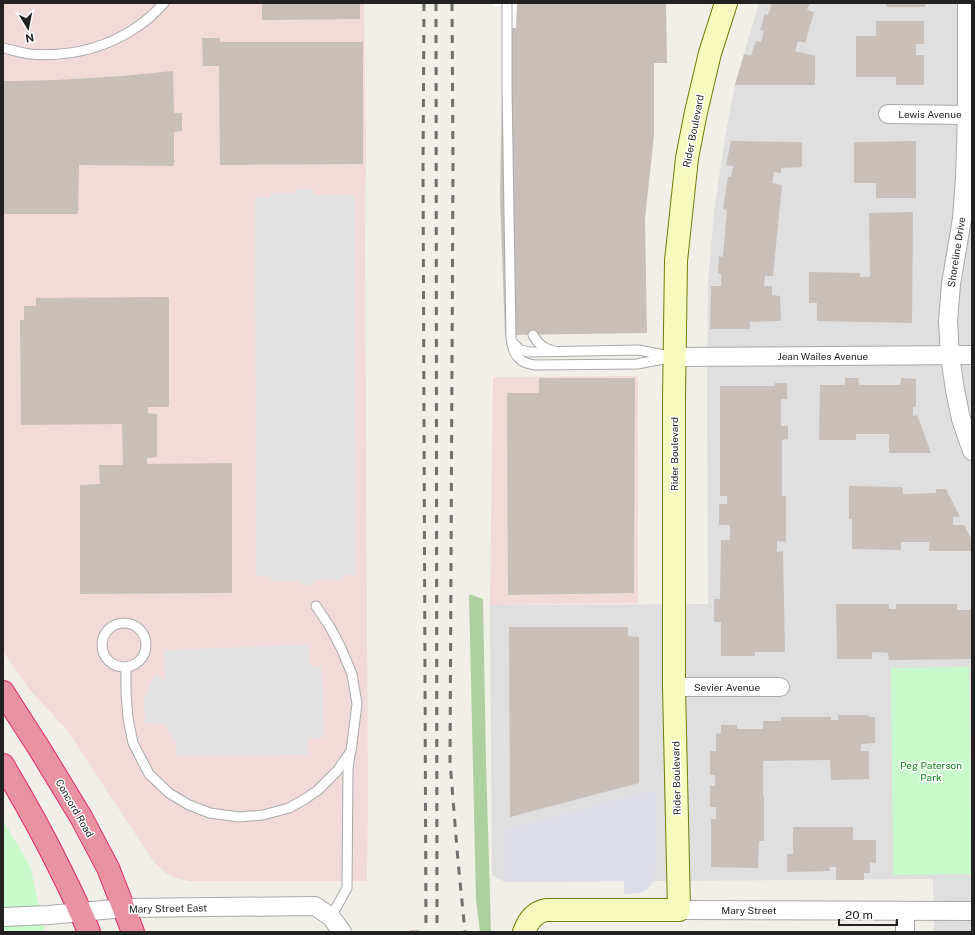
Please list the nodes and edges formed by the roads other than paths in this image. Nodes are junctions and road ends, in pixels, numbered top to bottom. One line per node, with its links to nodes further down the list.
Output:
1 (164, 3): 5 (lane)
2 (507, 3): 9 (lane)
3 (726, 3): 13 (street, Rider Boulevard)
4 (967, 3): 7 (street, Shoreline Drive)
5 (3, 48)
6 (888, 114): 7 (street, Lewis Avenue)
7 (969, 115): 11 (street, Shoreline Drive)
8 (533, 335): 10 (lane)
9 (511, 339): 10 (lane); 13 (lane)
10 (563, 352): 13 (lane)
11 (950, 356): 12 (street, Jean Wailes Avenue); 13 (street, Jean Wailes Avenue); 14 (street, Shoreline Drive)
12 (972, 356)
13 (674, 357): 17 (street, Rider Boulevard)
14 (972, 451)
15 (316, 606): 20 (lane)
16 (126, 667): 16 (lane); 20 (lane)
17 (674, 687): 18 (street, Sevier Avenue); 23 (street, Rider Boulevard)
18 (780, 687)
19 (3, 692): 22 (highway, Concord Road)
20 (351, 751): 28 (lane)
21 (3, 765): 25 (highway)
22 (124, 908): 25 (street, Mary Street East); 28 (street, Mary Street East); 31 (highway, Concord Road)
23 (679, 910): 24 (street, Mary Street); 29 (street, Mary Street)
24 (905, 911): 26 (street, Mary Street); 33 (street)
25 (81, 912): 27 (street, Mary Street East); 30 (highway)
26 (972, 912)
27 (3, 917)
28 (330, 917): 32 (street, Mary Street East)
29 (526, 926)
30 (89, 932)
31 (133, 932)
32 (342, 932)
33 (905, 932)

